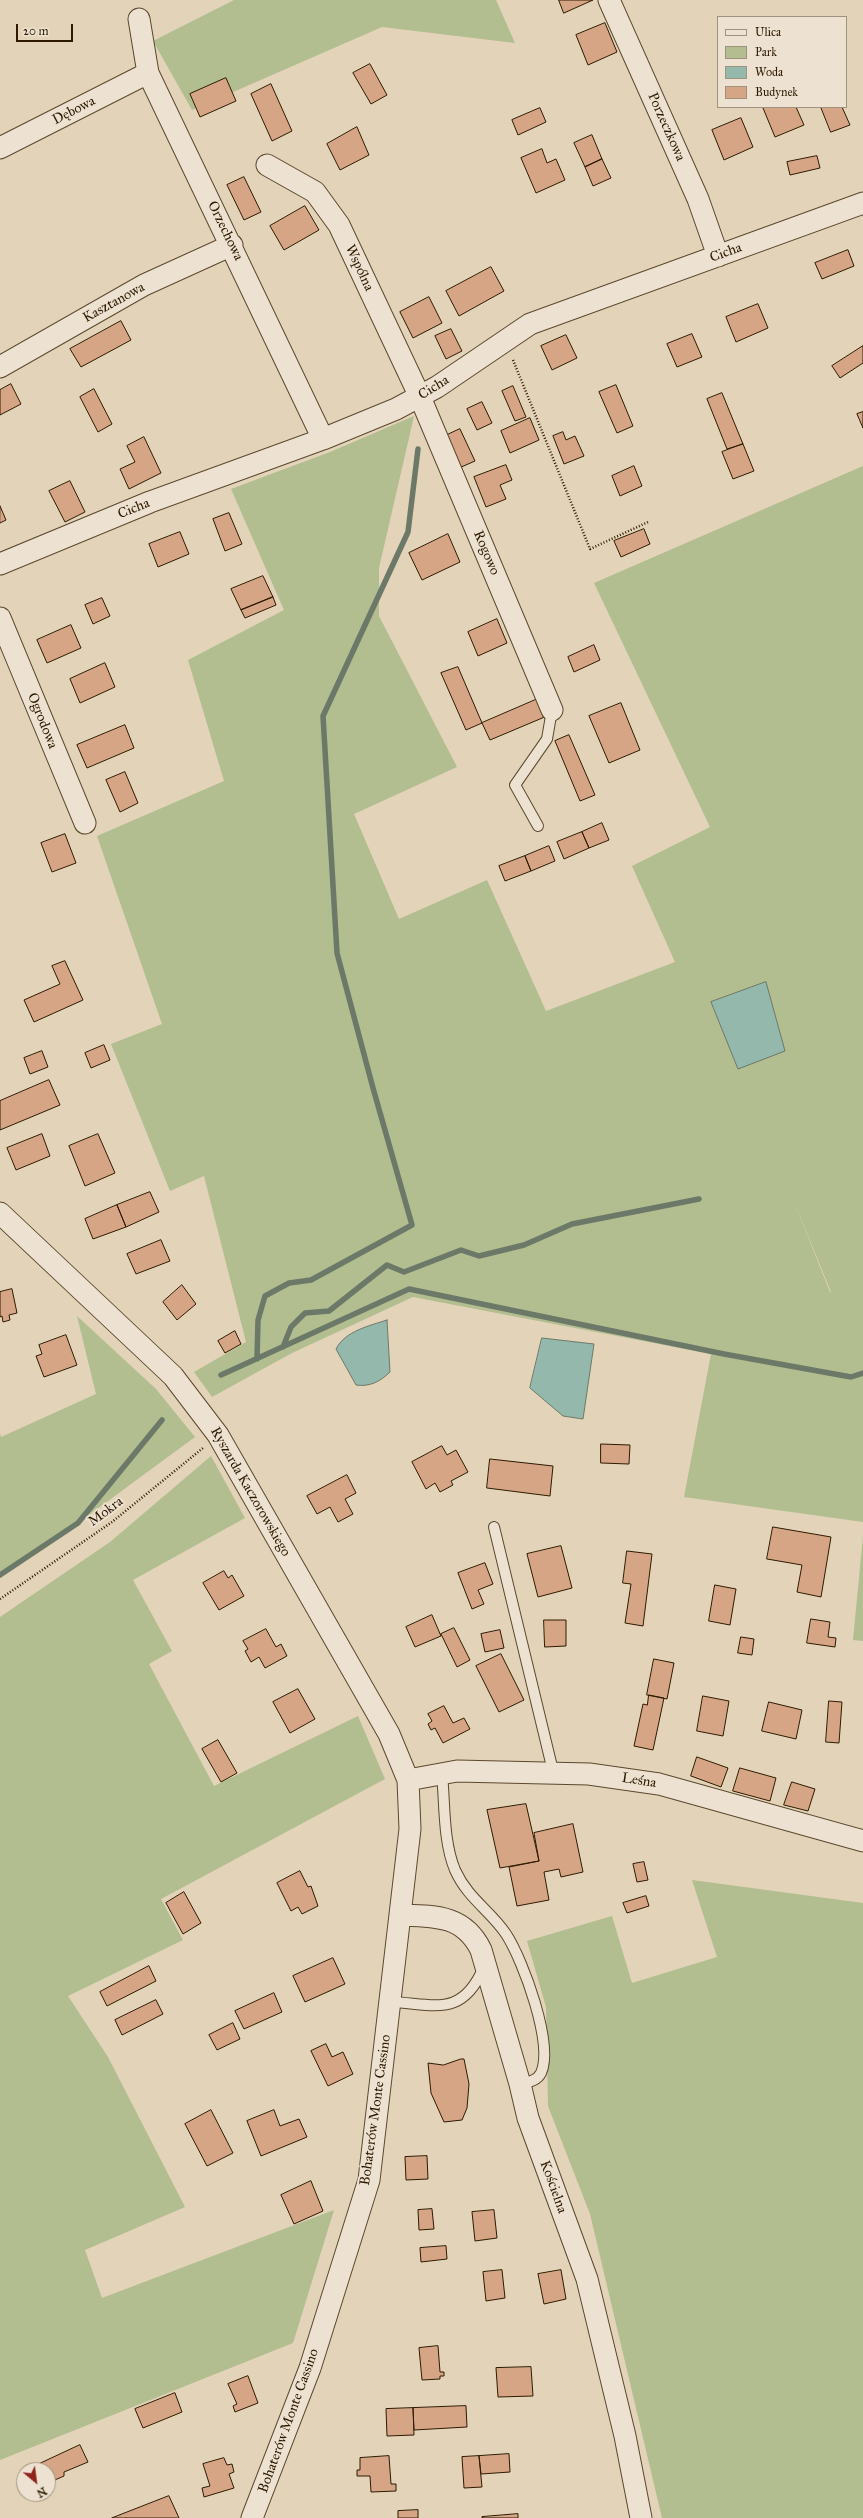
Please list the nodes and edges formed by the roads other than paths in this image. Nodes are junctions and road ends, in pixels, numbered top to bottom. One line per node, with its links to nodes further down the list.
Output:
1 (609, 0): 8 (street, Porzeczkowa)
2 (139, 19): 3 (street, Orzechowa)
3 (148, 73): 4 (street, Dębowa); 7 (street, Orzechowa)
4 (0, 148)
5 (267, 165): 10 (street, Wspólna)
6 (863, 204): 8 (street, Cicha)
7 (232, 245): 9 (street, Kasztanowa); 11 (street, Orzechowa)
8 (718, 256): 10 (street, Cicha)
9 (0, 366)
10 (420, 397): 11 (street, Cicha); 14 (street, Rogowo)
11 (323, 439): 12 (street, Cicha)
12 (0, 564)
13 (0, 618): 15 (street, Ogrodowa)
14 (552, 710): 16 (lane)
15 (85, 823)
16 (538, 826)
17 (0, 1213): 21 (street, Ryszarda Kaczorowskiego)
18 (494, 1527): 19 (lane)
19 (553, 1771): 20 (street, Leśna); 22 (street, Leśna)
20 (442, 1774): 21 (street, Leśna); 26 (lane)
21 (408, 1780): 23 (street, Bohaterów Monte Cassino)
22 (863, 1841)
23 (400, 1915): 24 (street, Kościelna); 25 (street, Bohaterów Monte Cassino)
24 (485, 1965): 25 (lane); 26 (street, Kościelna)
25 (391, 2002): 27 (street, Bohaterów Monte Cassino)
26 (520, 2084): 28 (street, Kościelna)
27 (252, 2518)
28 (641, 2518)

